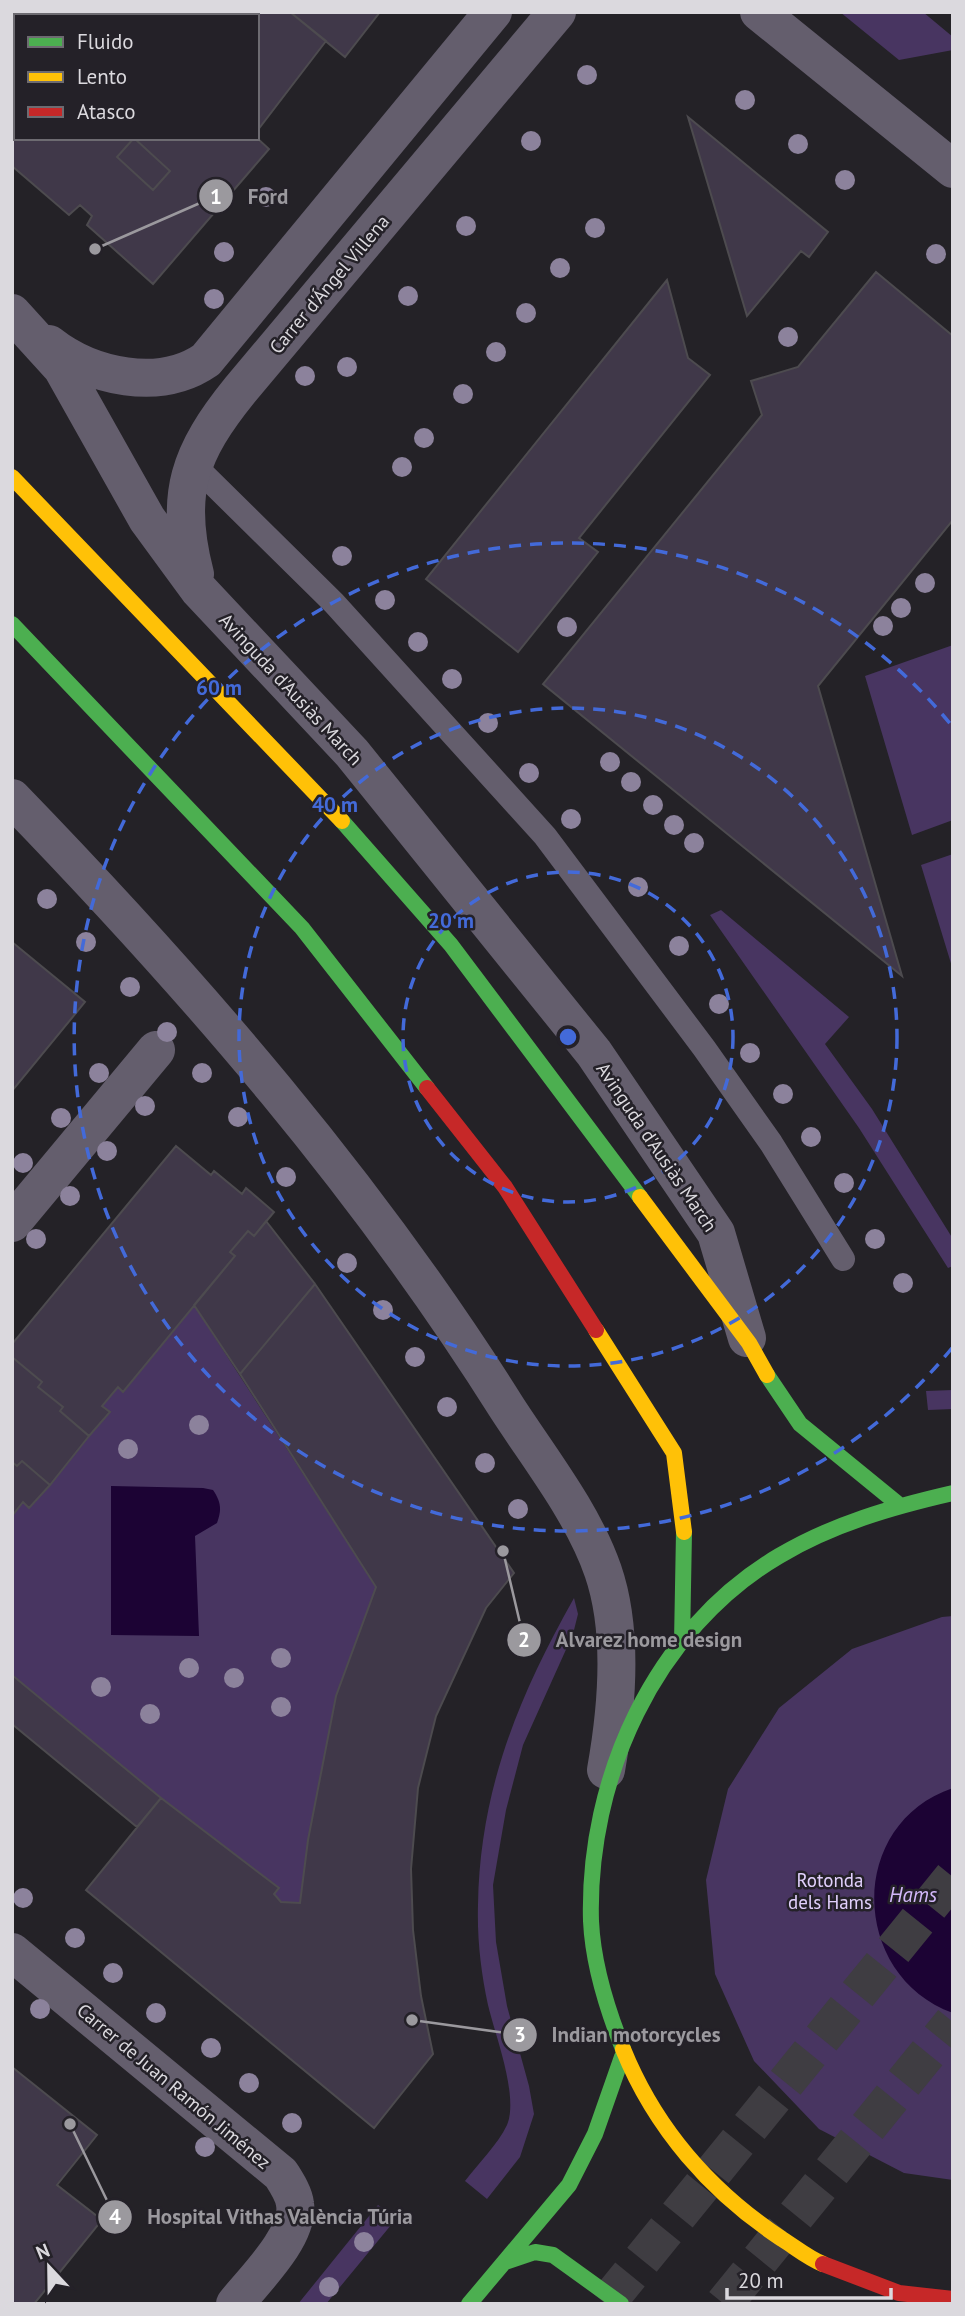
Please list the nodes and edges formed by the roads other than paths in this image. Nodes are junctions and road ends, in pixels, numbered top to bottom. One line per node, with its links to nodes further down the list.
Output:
1 (493, 12): 5 (street)
2 (557, 12): 6 (street, Carrer d'Ángel Villena)
3 (759, 12): 4 (street)
4 (953, 169)
5 (21, 321): 8 (street, Avinguda d'Ausiàs March)
6 (194, 465): 8 (street, Carrer d'Ángel Villena); 13 (lane)
7 (12, 477): 14 (main road, Avinguda d'Ausiàs March)
8 (199, 590): 14 (street, Avinguda d'Ausiàs March)
9 (12, 624): 17 (main road)
10 (12, 798): 18 (street)
11 (156, 1049): 12 (street)
12 (12, 1223)
13 (843, 1259)
14 (749, 1343): 16 (main road, Avinguda d'Ausiàs March)
15 (953, 1493): 16 (main road)
16 (898, 1504): 17 (main road)
17 (682, 1642): 18 (main road)
18 (599, 1813): 20 (main road)
19 (12, 1952): 24 (street, Carrer de Juan Ramón Jiménez)
20 (622, 2057): 21 (main road); 22 (main road)
21 (505, 2262): 25 (main road); 26 (main road)
22 (902, 2299): 23 (main road)
23 (953, 2299)
24 (235, 2304)
25 (469, 2304)
26 (621, 2304)

